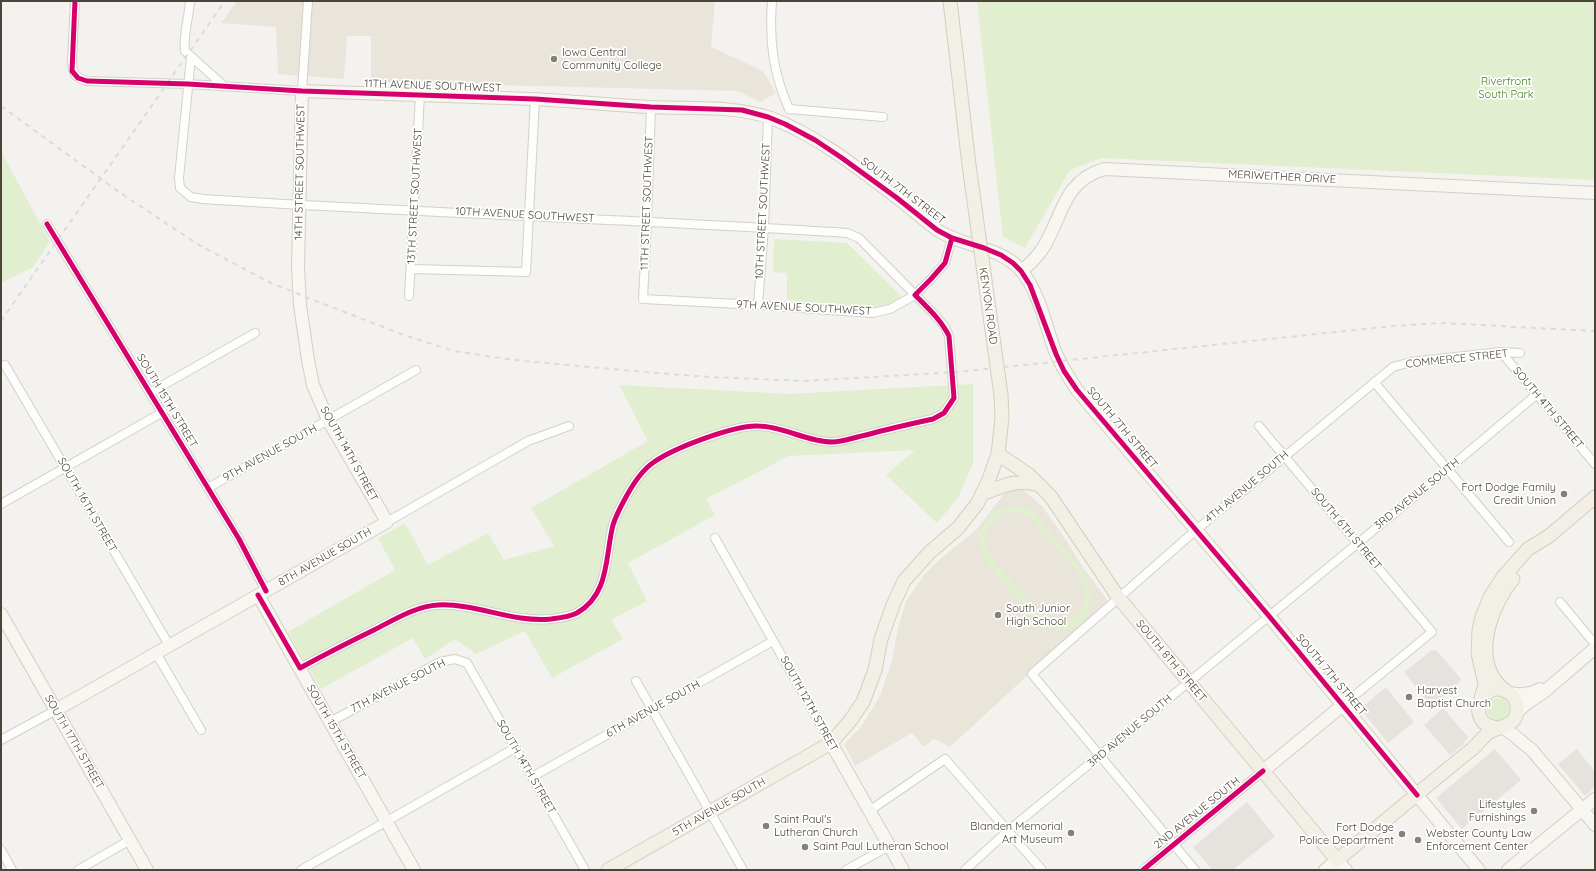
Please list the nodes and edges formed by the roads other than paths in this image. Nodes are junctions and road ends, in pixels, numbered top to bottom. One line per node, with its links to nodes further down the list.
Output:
1 (75, 1): 7 (street, 11TH AVENUE SOUTHWEST)
2 (190, 1): 6 (street)
3 (308, 1): 9 (street, 14TH STREET SOUTHWEST)
4 (772, 1): 13 (street)
5 (950, 1): 44 (main road, KENYON ROAD, bridge)
6 (191, 57): 7 (street); 8 (street)
7 (188, 84): 8 (street, 11TH AVENUE SOUTHWEST); 18 (street, 10TH AVENUE SOUTHWEST)
8 (224, 86): 9 (street, 11TH AVENUE SOUTHWEST)
9 (302, 91): 10 (street, 11TH AVENUE SOUTHWEST); 18 (street, 14TH STREET SOUTHWEST)
10 (420, 95): 11 (street, 11TH AVENUE SOUTHWEST); 19 (street, 13TH STREET SOUTHWEST)
11 (535, 99): 12 (street, 11TH AVENUE SOUTHWEST); 20 (street)
12 (651, 107): 14 (street, 11TH AVENUE SOUTHWEST); 21 (street, 11TH STREET SOUTHWEST)
13 (789, 109): 15 (street); 16 (street)
14 (768, 117): 16 (street, 11TH AVENUE SOUTHWEST); 23 (street, 10TH STREET SOUTHWEST)
15 (883, 117)
16 (785, 124): 24 (street, SOUTH 7TH STREET)
17 (1595, 193): 27 (street, MERIWEITHER DRIVE)
18 (300, 205): 19 (street, 10TH AVENUE SOUTHWEST); 25 (street, 14TH STREET SOUTHWEST)
19 (414, 210): 20 (street, 10TH AVENUE SOUTHWEST); 26 (street, 13TH STREET SOUTHWEST)
20 (529, 215): 21 (street, 10TH AVENUE SOUTHWEST); 26 (street)
21 (647, 221): 23 (street, 10TH AVENUE SOUTHWEST); 30 (street, 11TH STREET SOUTHWEST)
22 (47, 224): 38 (street, SOUTH 15TH STREET)
23 (764, 227): 28 (street, 10TH AVENUE SOUTHWEST); 31 (street, 10TH STREET SOUTHWEST)
24 (952, 238): 27 (street, SOUTH 7TH STREET); 28 (street, 9TH AVENUE SOUTHWEST)
25 (298, 267): 41 (street, SOUTH 14TH STREET)
26 (411, 269): 29 (street, 13TH STREET SOUTHWEST)
27 (1022, 271): 56 (street, SOUTH 7TH STREET)
28 (915, 295): 31 (street, 9TH AVENUE SOUTHWEST); 73 (street)
29 (409, 296)
30 (643, 299): 31 (street, 9TH AVENUE SOUTHWEST)
31 (758, 305)
32 (255, 332): 38 (street)
33 (1501, 352): 34 (street, COMMERCE STREET); 37 (street, COMMERCE STREET); 39 (street, SOUTH 4TH STREET)
34 (1520, 353)
35 (5, 365): 47 (street, SOUTH 16TH STREET)
36 (416, 370): 41 (street, 9TH AVENUE SOUTH)
37 (1374, 382): 45 (street, 4TH AVENUE SOUTH); 48 (street)
38 (151, 392): 40 (street, SOUTH 15TH STREET)
39 (1536, 395): 46 (street, SOUTH 4TH STREET); 48 (street, 3RD AVENUE SOUTH)
40 (163, 412): 47 (street); 50 (street, SOUTH 15TH STREET)
41 (328, 420): 50 (street, 9TH AVENUE SOUTH); 54 (street, SOUTH 14TH STREET)
42 (569, 426): 54 (street, 8TH AVENUE SOUTH)
43 (1259, 426): 45 (street, SOUTH 6TH STREET)
44 (998, 454): 49 (main road, SOUTH 8TH STREET); 51 (main road, KENYON ROAD)
45 (1284, 456): 56 (street, 4TH AVENUE SOUTH); 60 (street, SOUTH 6TH STREET)
46 (1595, 464)
47 (65, 468): 53 (street); 69 (street, SOUTH 16TH STREET)
48 (1448, 469): 59 (street); 60 (street, 3RD AVENUE SOUTH)
49 (1040, 486): 51 (main road); 62 (main road, SOUTH 8TH STREET)
50 (208, 488): 61 (street, SOUTH 15TH STREET)
51 (982, 494): 55 (main road, KENYON ROAD)
52 (1595, 497): 57 (main road)
53 (1, 504)
54 (387, 522): 61 (street, 8TH AVENUE SOUTH)
55 (956, 529): 88 (main road, 5TH AVENUE SOUTH)
56 (1196, 530): 62 (street, 4TH AVENUE SOUTH); 65 (street, SOUTH 7TH STREET)
57 (1549, 536): 77 (main road); 78 (main road)
58 (715, 538): 67 (street, SOUTH 12TH STREET)
59 (1510, 542)
60 (1357, 543): 65 (street, 3RD AVENUE SOUTH); 66 (street, SOUTH 6TH STREET)
61 (262, 593): 69 (street, 8TH AVENUE SOUTH); 73 (street, SOUTH 15TH STREET)
62 (1118, 597): 76 (main road, SOUTH 8TH STREET); 91 (street, 4TH AVENUE SOUTH)
63 (1560, 602): 68 (street)
64 (1, 614): 80 (street, SOUTH 17TH STREET)
65 (1269, 616): 76 (street, 3RD AVENUE SOUTH); 79 (street, SOUTH 7TH STREET)
66 (1432, 632): 79 (street, 2ND AVENUE SOUTH)
67 (773, 641): 81 (street, 6TH AVENUE SOUTH); 88 (street, SOUTH 12TH STREET)
68 (1595, 644)
69 (169, 645): 71 (street, 8TH AVENUE SOUTH)
70 (1595, 648): 74 (street)
71 (156, 653): 80 (street, 8TH AVENUE SOUTH); 86 (street)
72 (467, 663): 84 (street, 7TH AVENUE SOUTH); 89 (street, SOUTH 14TH STREET)
73 (300, 668): 84 (street, SOUTH 15TH STREET)
74 (1559, 678): 77 (street); 82 (street)
75 (636, 681): 81 (street)
76 (1189, 682): 91 (street, 3RD AVENUE SOUTH); 93 (main road, SOUTH 8TH STREET)
77 (1508, 692): 78 (main road); 82 (main road)
78 (1481, 698): 83 (main road)
79 (1343, 705): 93 (street, 2ND AVENUE SOUTH); 95 (street, SOUTH 7TH STREET)
80 (56, 710): 87 (street, 8TH AVENUE SOUTH); 103 (street, SOUTH 17TH STREET)
81 (652, 710): 94 (street, 6TH AVENUE SOUTH); 99 (street)
82 (1517, 714): 85 (main road); 90 (street)
83 (1480, 718): 85 (main road); 92 (main road)
84 (330, 722): 100 (street, SOUTH 15TH STREET)
85 (1500, 728): 90 (street); 92 (main road)
86 (201, 730)
87 (1, 740)
88 (831, 743): 98 (street, SOUTH 12TH STREET); 99 (main road, 5TH AVENUE SOUTH)
89 (515, 748): 94 (street, SOUTH 14TH STREET); 100 (street)
90 (1531, 749): 97 (street)
91 (1100, 756): 102 (street, 3RD AVENUE SOUTH); 104 (street)
92 (1462, 757): 95 (main road)
93 (1263, 771): 104 (street, 2ND AVENUE SOUTH); 107 (main road, SOUTH 8TH STREET)
94 (532, 777): 113 (street, SOUTH 14TH STREET)
95 (1417, 795): 107 (main road); 124 (street, SOUTH 7TH STREET)
96 (1595, 798): 97 (street)
97 (1582, 809): 101 (street); 125 (street)
98 (869, 811): 102 (street); 105 (street, SOUTH 12TH STREET)
99 (710, 812): 114 (main road, 5TH AVENUE SOUTH); 115 (street)
100 (387, 821): 111 (street); 112 (street, SOUTH 15TH STREET)
101 (1595, 825)
102 (1009, 830): 118 (street, 3RD AVENUE SOUTH); 119 (street)
103 (130, 840): 109 (street); 110 (street, SOUTH 17TH STREET)
104 (1174, 845): 120 (street, 2ND AVENUE SOUTH); 121 (street)
105 (889, 846): 116 (street); 117 (street, SOUTH 12TH STREET)
106 (1, 850): 108 (street)
107 (1337, 860): 122 (street); 123 (street, SOUTH 8TH STREET)
108 (12, 870)
109 (78, 870)
110 (147, 870)
111 (300, 870)
112 (414, 870)
113 (585, 870)
114 (608, 870)
115 (743, 870)
116 (846, 870)
117 (903, 870)
118 (965, 870)
119 (1042, 870)
120 (1143, 870)
121 (1195, 870)
122 (1325, 870)
123 (1346, 870)
124 (1479, 870)
125 (1508, 870)

